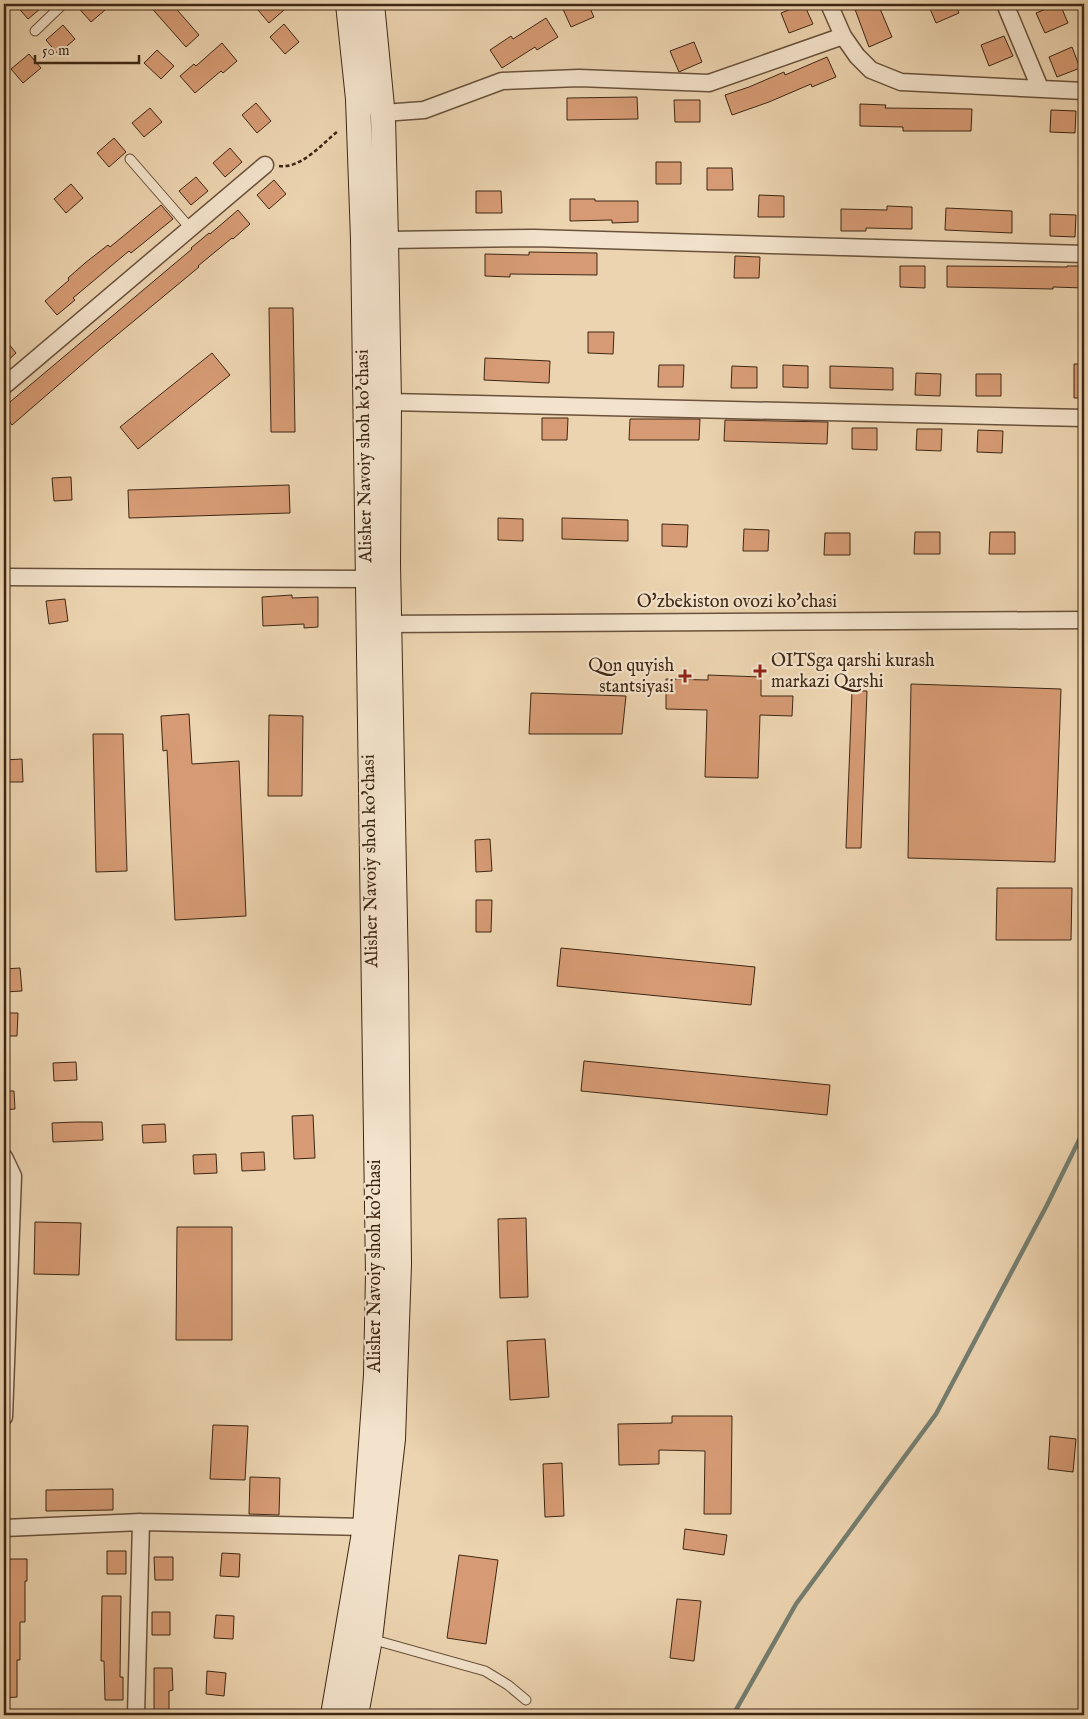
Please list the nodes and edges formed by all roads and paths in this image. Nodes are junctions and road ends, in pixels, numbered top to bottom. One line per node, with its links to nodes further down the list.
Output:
1 (63, 4): 6 (lane)
2 (348, 4): 21 (main road, Alisher Navoiy shoh ko'chasi)
3 (372, 4): 10 (main road, Alisher Navoiy shoh ko'chasi)
4 (829, 4): 7 (street)
5 (1005, 4): 8 (street)
6 (35, 30)
7 (843, 36): 8 (street); 10 (street)
8 (1040, 88): 9 (street)
9 (1084, 91)
10 (383, 113): 15 (main road, Alisher Navoiy shoh ko'chasi)
11 (338, 131): 13 (path)
12 (130, 159): 14 (lane)
13 (265, 165): 14 (street)
14 (190, 228): 17 (street)
15 (386, 240): 16 (street); 18 (main road, Alisher Navoiy shoh ko'chasi)
16 (1084, 254)
17 (4, 386)
18 (389, 402): 19 (street); 21 (main road, Alisher Navoiy shoh ko'chasi)
19 (1084, 418)
20 (4, 578): 21 (street)
21 (378, 579): 23 (main road, Alisher Navoiy shoh ko'chasi)
22 (1084, 620): 23 (street, O'zbekiston ovozi ko'chasi)
23 (378, 624): 28 (main road, Alisher Navoiy shoh ko'chasi); 30 (main road, Alisher Navoiy shoh ko'chasi)
24 (4, 1157): 25 (street)
25 (6, 1307): 26 (street)
26 (4, 1417)
27 (141, 1522): 28 (street); 29 (street); 32 (street)
28 (365, 1527): 33 (main road, Alisher Navoiy shoh ko'chasi)
29 (4, 1528)
30 (370, 1639): 31 (lane); 34 (main road, Alisher Navoiy shoh ko'chasi)
31 (526, 1700)
32 (136, 1715)
33 (333, 1715)
34 (356, 1715)

